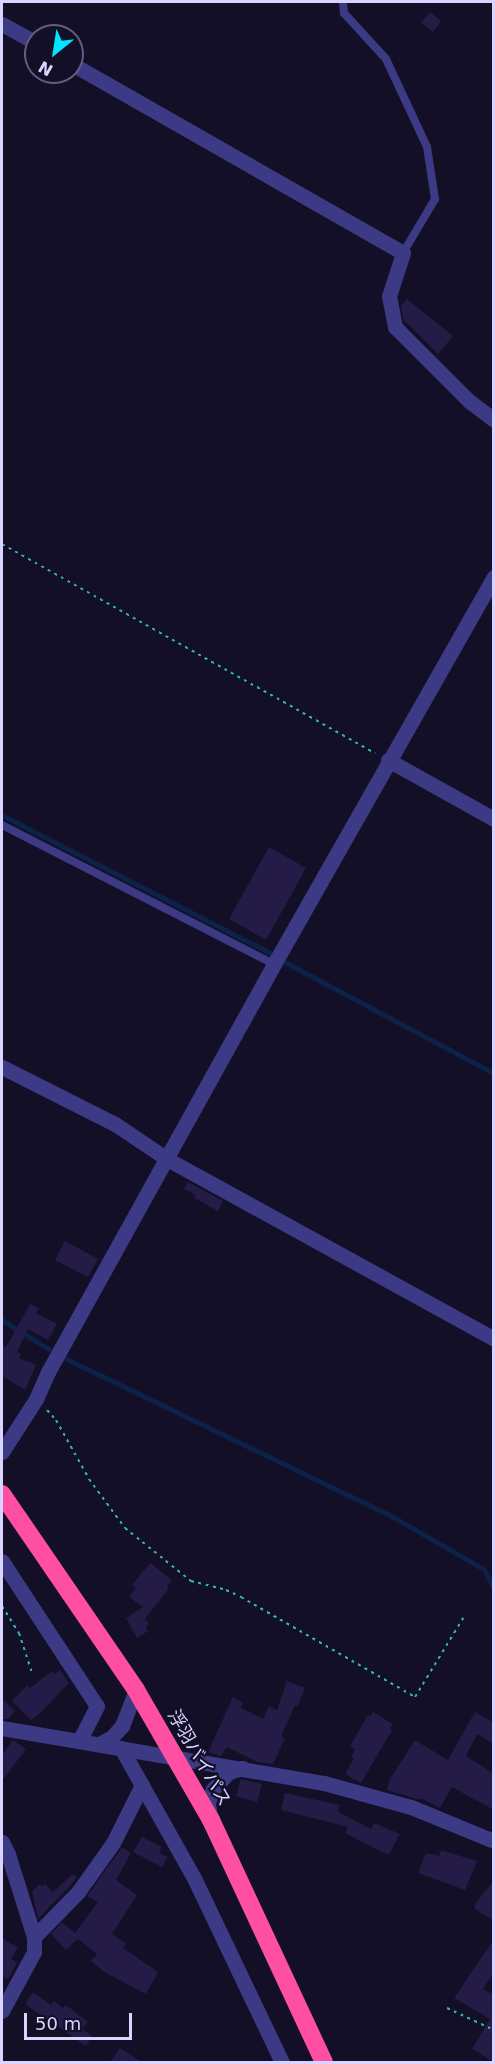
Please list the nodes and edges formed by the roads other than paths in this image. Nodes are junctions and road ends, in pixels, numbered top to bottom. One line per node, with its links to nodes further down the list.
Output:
1 (343, 2): 5 (lane)
2 (4, 31): 3 (street)
3 (24, 39)
4 (84, 71): 5 (street)
5 (403, 253): 6 (street)
6 (494, 420)
7 (494, 577): 8 (street)
8 (388, 760): 9 (street); 11 (street)
9 (494, 819)
10 (2, 825): 11 (lane)
11 (274, 964): 13 (street)
12 (2, 1067): 13 (street)
13 (167, 1159): 14 (street); 15 (street)
14 (494, 1339)
15 (2, 1452)
16 (2, 1494): 18 (highway, 浮羽バイパス)
17 (2, 1561): 20 (street)
18 (136, 1690): 21 (street); 23 (highway, 浮羽バイパス)
19 (2, 1728): 20 (street)
20 (79, 1741): 21 (street)
21 (99, 1744): 22 (street)
22 (121, 1748): 23 (street); 25 (street)
23 (174, 1759): 24 (street); 26 (highway, 浮羽バイパス)
24 (242, 1768): 26 (street); 27 (street)
25 (142, 1785): 29 (street); 32 (street)
26 (211, 1820): 33 (highway, 浮羽バイパス)
27 (494, 1841)
28 (2, 1842): 29 (street)
29 (34, 1937): 30 (street)
30 (6, 1991): 31 (street)
31 (2, 2011)
32 (282, 2062)
33 (324, 2062)

